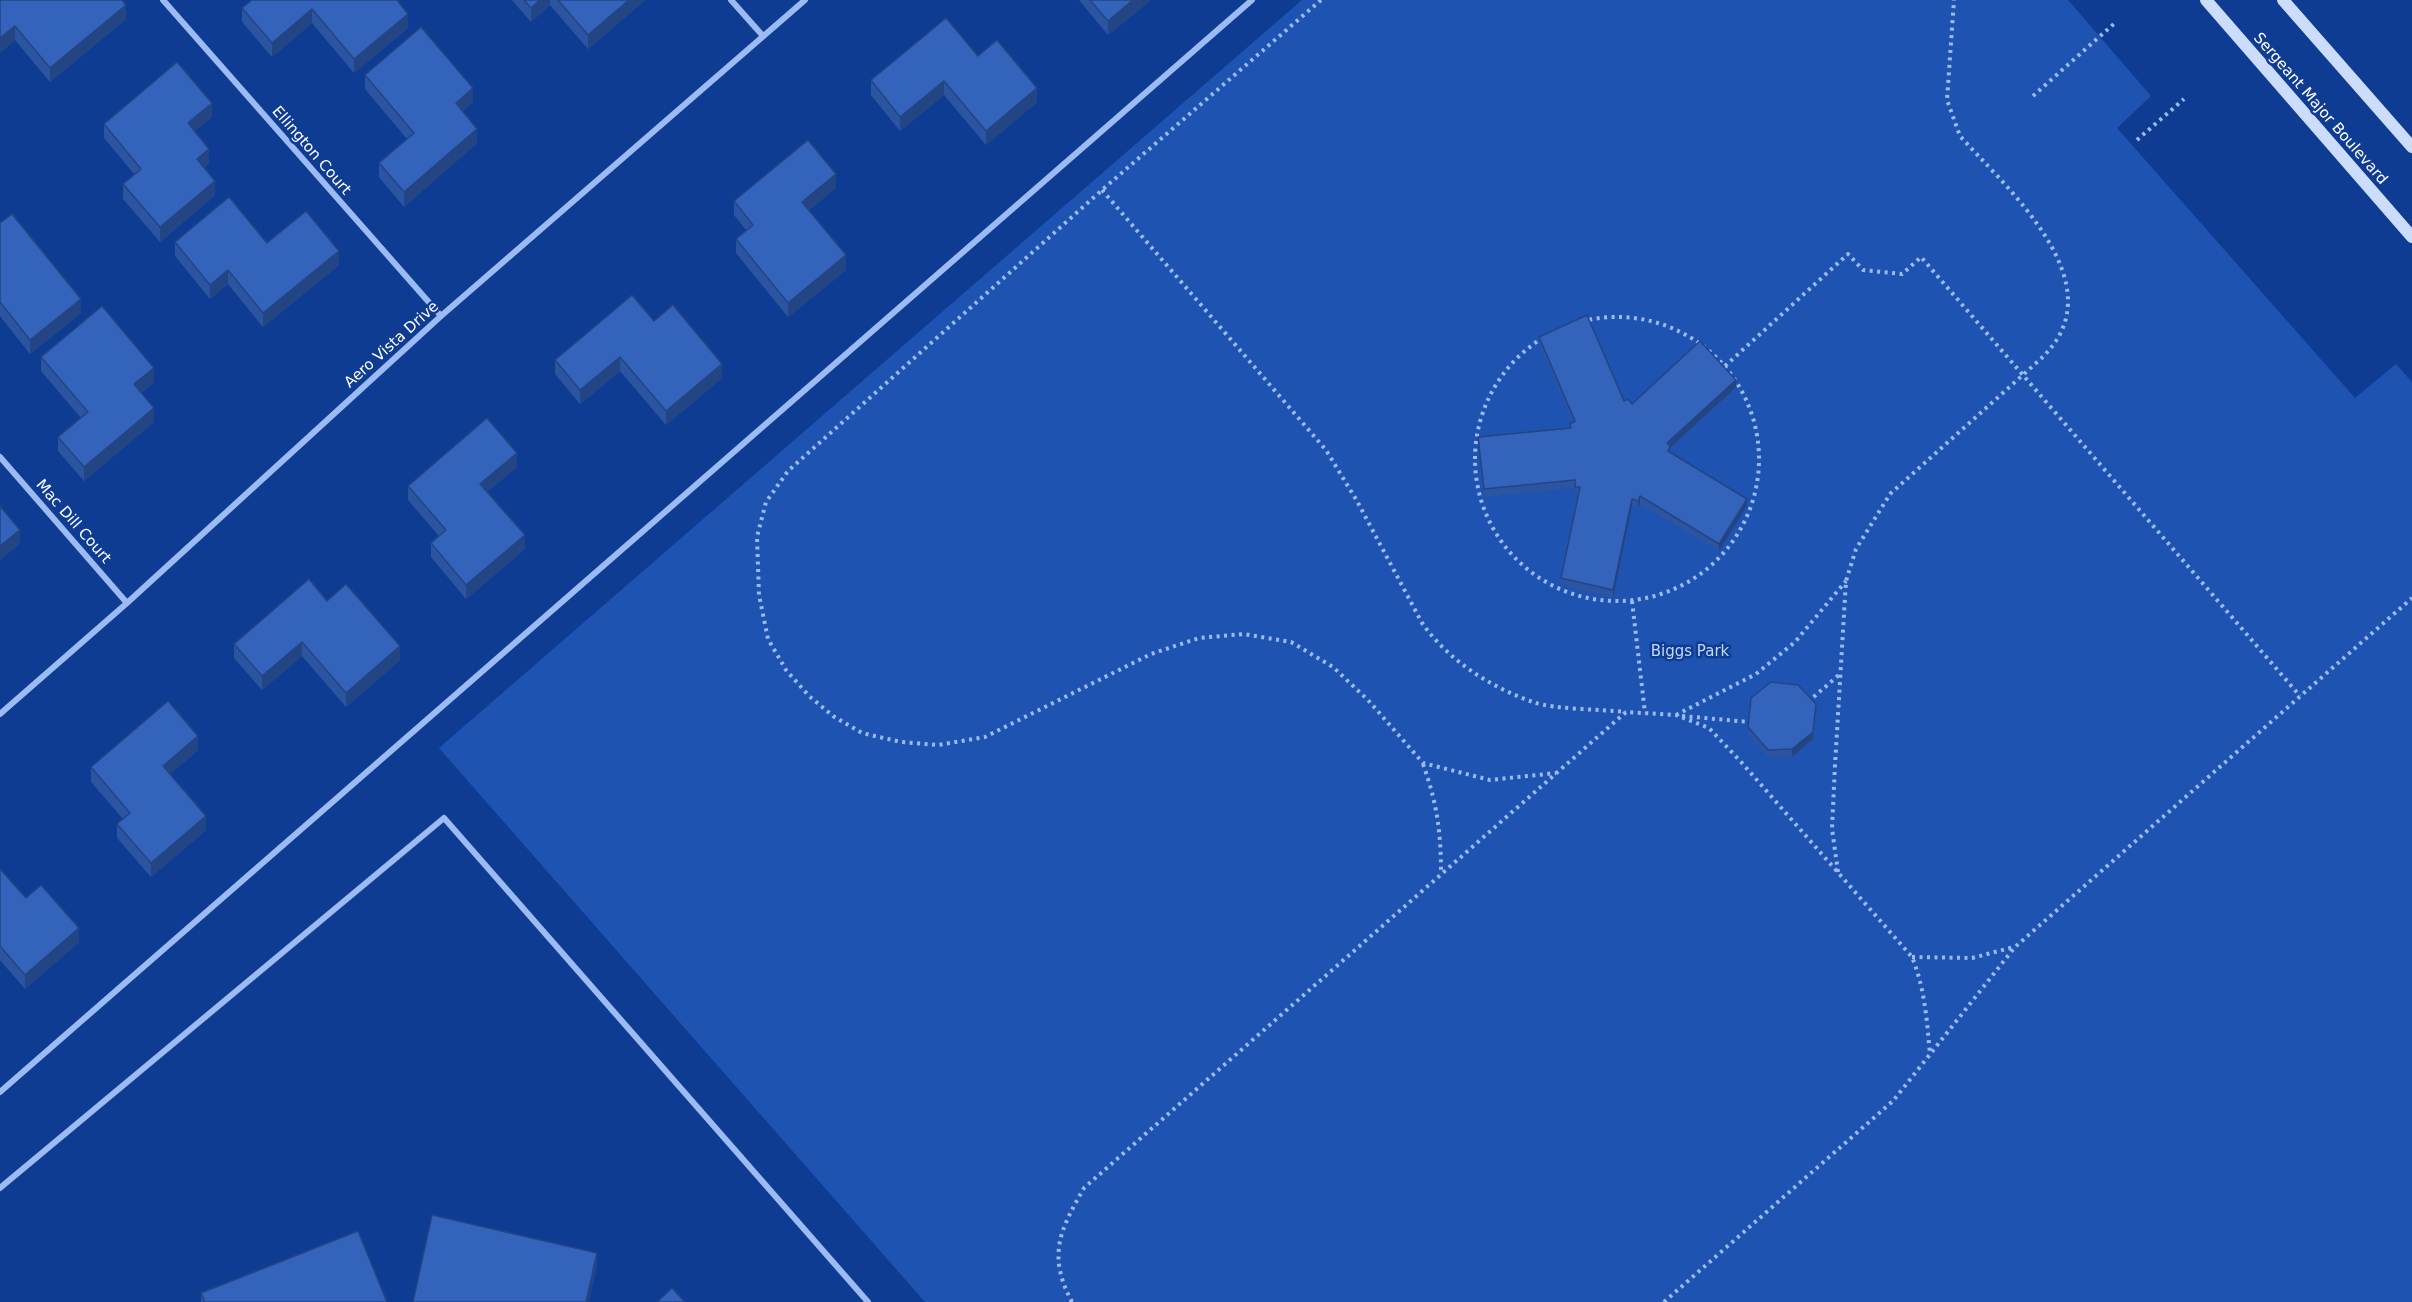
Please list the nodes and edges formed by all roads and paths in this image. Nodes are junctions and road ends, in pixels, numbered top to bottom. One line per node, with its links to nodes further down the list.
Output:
1 (163, 0): 17 (street, Ellington Court)
2 (731, 0): 10 (street)
3 (805, 0): 10 (street, Aero Vista Drive)
4 (1252, 0): 40 (street)
5 (1321, 0): 15 (path)
6 (1954, 0): 19 (path)
7 (2206, 0): 16 (street, Sergeant Major Boulevard)
8 (2283, 0): 14 (street)
9 (2116, 22): 11 (path)
10 (763, 36): 17 (street, Aero Vista Drive)
11 (2032, 96)
12 (2184, 99): 13 (path)
13 (2137, 141)
14 (2412, 147)
15 (1102, 190): 28 (path); 33 (path)
16 (2412, 237)
17 (441, 316): 24 (street, Aero Vista Drive)
18 (1725, 366): 19 (path); 23 (path); 23 (path)
19 (2024, 376): 21 (path); 26 (path)
20 (0, 457): 24 (street, Mac Dill Court)
21 (1846, 581): 25 (path); 31 (path)
22 (2412, 598): 26 (path)
23 (1632, 601): 29 (path)
24 (127, 603): 30 (street, Aero Vista Drive)
25 (1841, 672): 27 (path); 35 (path)
26 (2300, 696): 37 (path)
27 (1808, 702)
28 (1626, 712): 29 (path); 34 (path)
29 (1645, 713): 31 (path)
30 (0, 714)
31 (1676, 715): 32 (path); 35 (path)
32 (1749, 722)
33 (1423, 763): 34 (path); 36 (path)
34 (1556, 774): 36 (path)
35 (1838, 873): 38 (path)
36 (1441, 874): 43 (path)
37 (2014, 947): 38 (path); 39 (path)
38 (1912, 957): 39 (path)
39 (1930, 1055): 44 (path)
40 (0, 1092)
41 (0, 1188): 42 (street)
42 (868, 1302)
43 (1072, 1302)
44 (1664, 1302)

